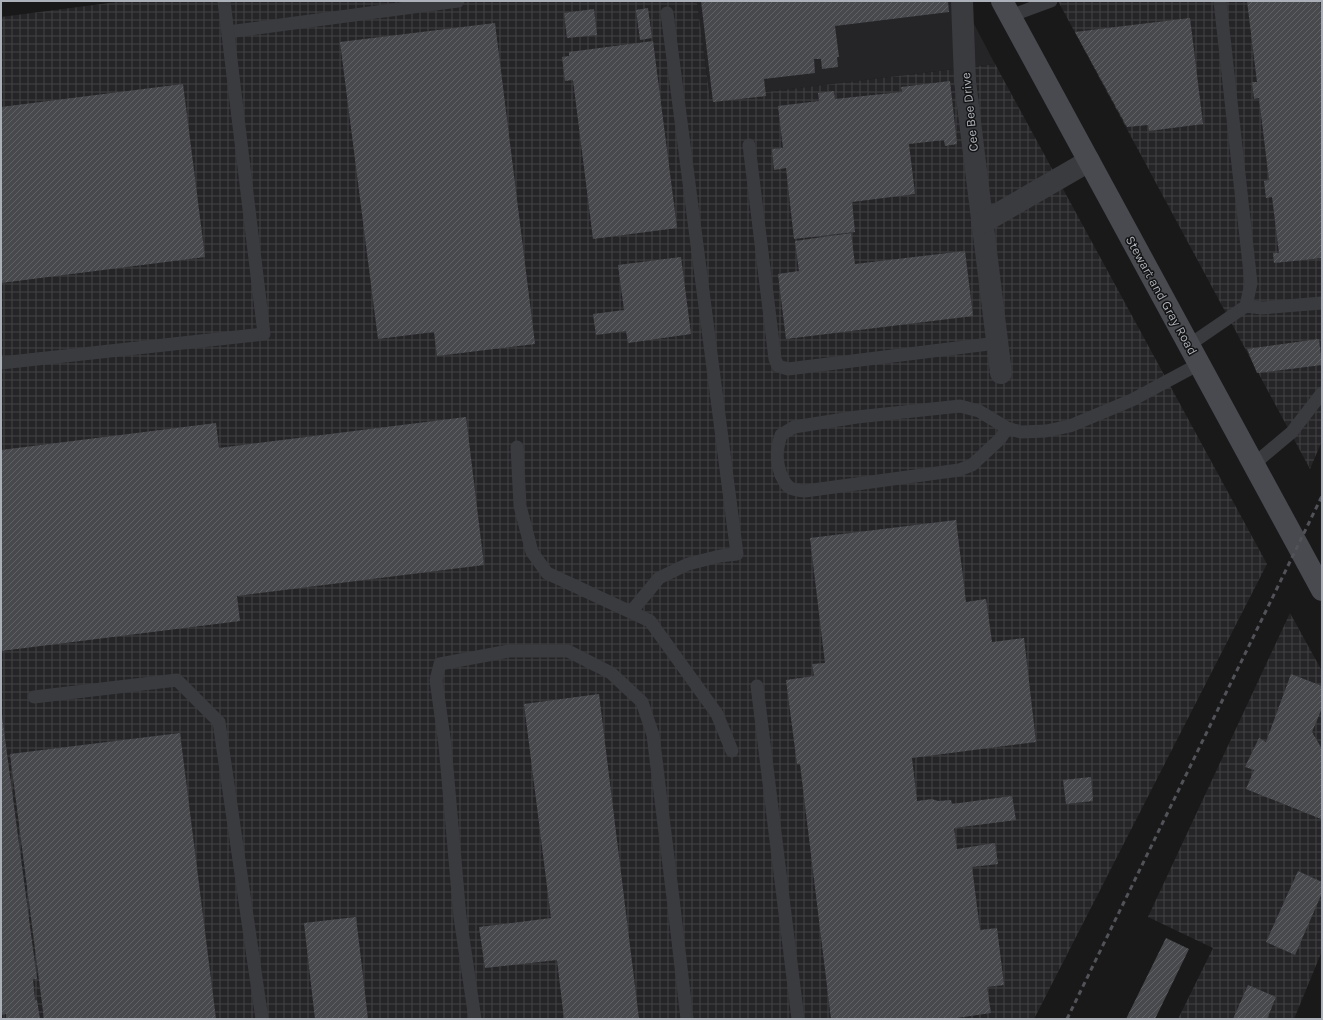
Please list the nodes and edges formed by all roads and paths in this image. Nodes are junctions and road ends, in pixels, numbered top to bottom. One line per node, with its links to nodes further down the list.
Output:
1 (224, 1): 8 (lane)
2 (458, 1): 8 (lane)
3 (962, 1): 11 (street, Cee Bee Drive)
4 (1052, 1): 6 (lane)
5 (1220, 1): 13 (lane)
6 (1006, 9): 10 (main road, Stewart and Gray Road)
7 (667, 13): 23 (lane)
8 (228, 32): 16 (lane)
9 (749, 145): 14 (lane)
10 (1089, 161): 11 (street); 15 (main road, Stewart and Gray Road)
11 (982, 223): 14 (street, Cee Bee Drive)
12 (1322, 303): 13 (lane)
13 (1246, 306): 15 (lane)
14 (997, 343): 17 (street, Cee Bee Drive)
15 (1194, 355): 19 (lane); 21 (main road, Stewart and Gray Road)
16 (1, 363)
17 (1000, 373)
18 (1322, 393): 21 (lane)
19 (1007, 428): 19 (lane)
20 (517, 447): 23 (lane)
21 (1254, 464): 22 (main road, Stewart and Gray Road)
22 (1322, 590)
23 (631, 612): 26 (lane)
24 (757, 686): 30 (lane)
25 (34, 697): 27 (lane)
26 (732, 751)
27 (262, 1019)
28 (475, 1019): 29 (lane)
29 (687, 1019)
30 (798, 1019)

